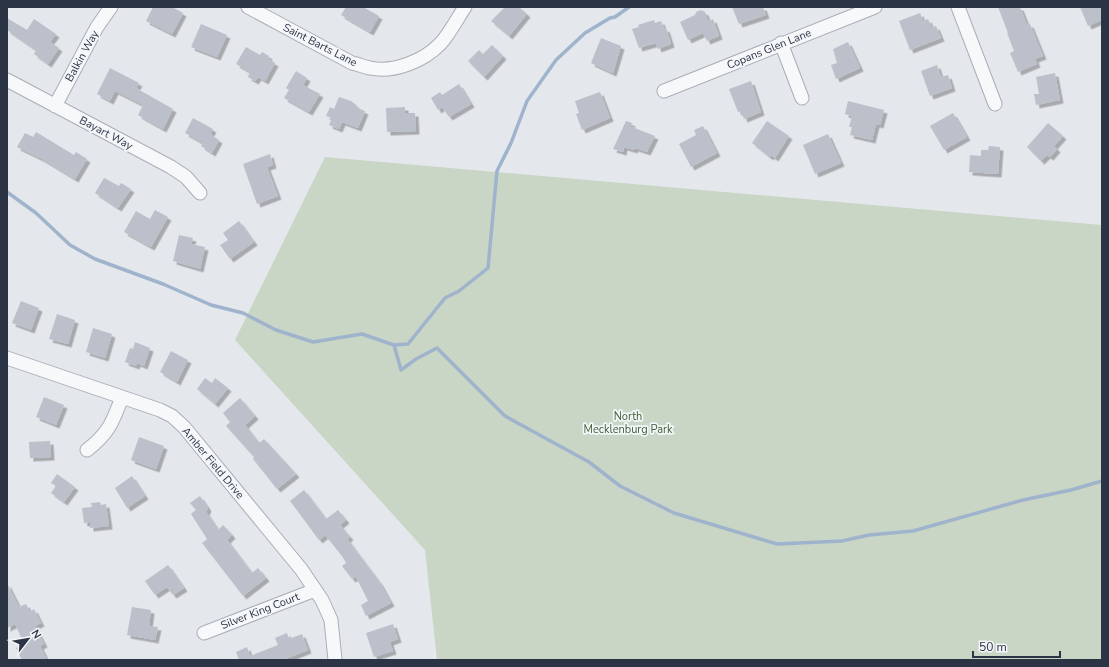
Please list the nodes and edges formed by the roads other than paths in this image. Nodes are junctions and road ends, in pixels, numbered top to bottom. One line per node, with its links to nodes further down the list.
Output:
1 (111, 7): 11 (street, Balkin Way)
2 (248, 7): 3 (street, Saint Barts Lane)
3 (465, 7)
4 (875, 7): 6 (street, Copans Glen Lane)
5 (958, 7): 10 (street)
6 (781, 43): 8 (street, Copans Glen Lane); 9 (street)
7 (7, 80): 11 (street, Bayart Way)
8 (664, 91)
9 (802, 98)
10 (995, 104)
11 (55, 106): 12 (street, Bayart Way)
12 (200, 193)
13 (7, 358): 14 (street, Amber Field Drive)
14 (122, 397): 15 (street); 16 (street, Amber Field Drive)
15 (87, 450)
16 (315, 590): 17 (street, Silver King Court); 18 (street, Amber Field Drive)
17 (204, 633)
18 (335, 660)

